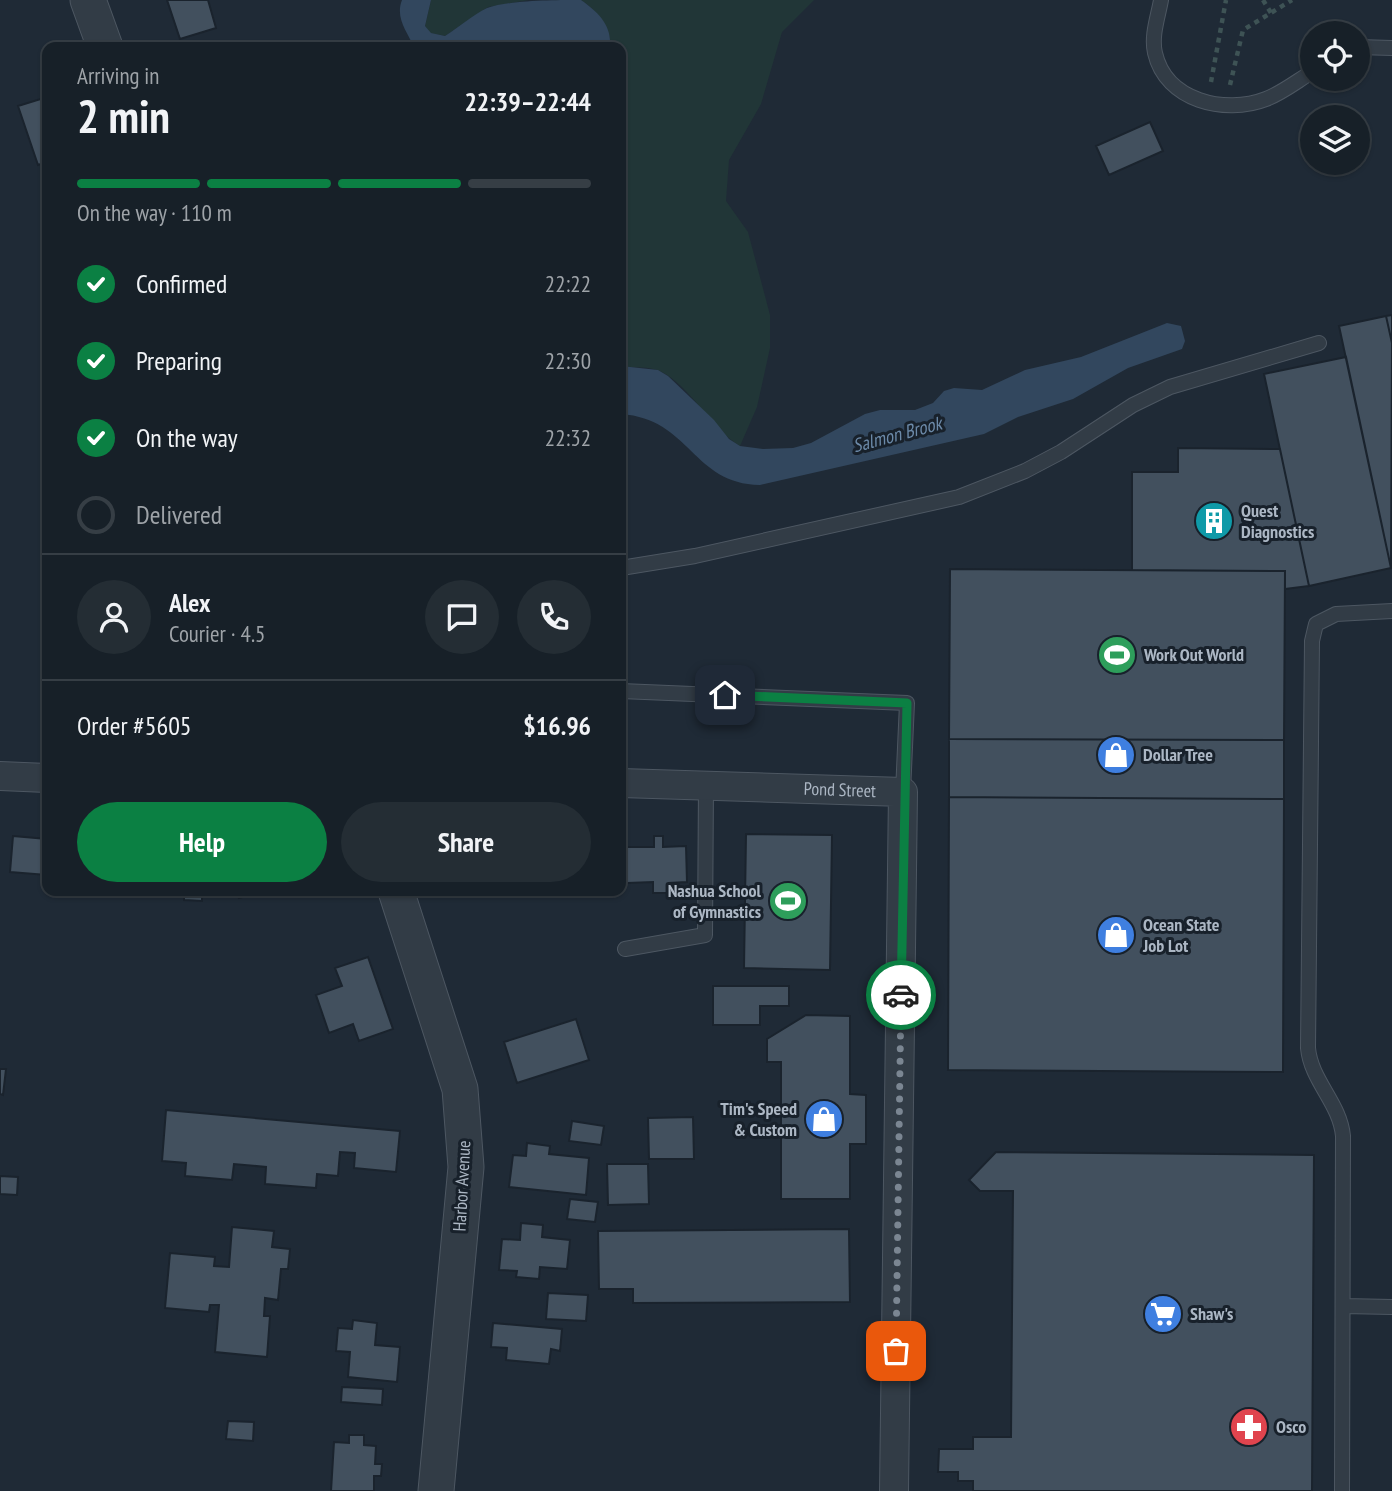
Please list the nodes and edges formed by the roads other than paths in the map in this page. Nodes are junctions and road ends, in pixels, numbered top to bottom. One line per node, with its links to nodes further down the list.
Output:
1 (89, 0): 3 (street)
2 (1161, 0): 6 (lane)
3 (103, 42)
4 (1370, 47): 5 (lane)
5 (1392, 48)
6 (1300, 79)
7 (1319, 343): 8 (lane)
8 (626, 567)
9 (1392, 611): 18 (lane)
10 (626, 691): 15 (lane)
11 (0, 776): 12 (street)
12 (42, 778)
13 (626, 783): 14 (street, Pond Street)
14 (706, 784): 15 (street, Pond Street); 17 (lane)
15 (903, 792): 21 (street)
16 (398, 896): 20 (street, Harbor Avenue)
17 (625, 949)
18 (1344, 1306): 19 (lane); 22 (lane)
19 (1392, 1307)
20 (436, 1491)
21 (894, 1491)
22 (1342, 1491)

